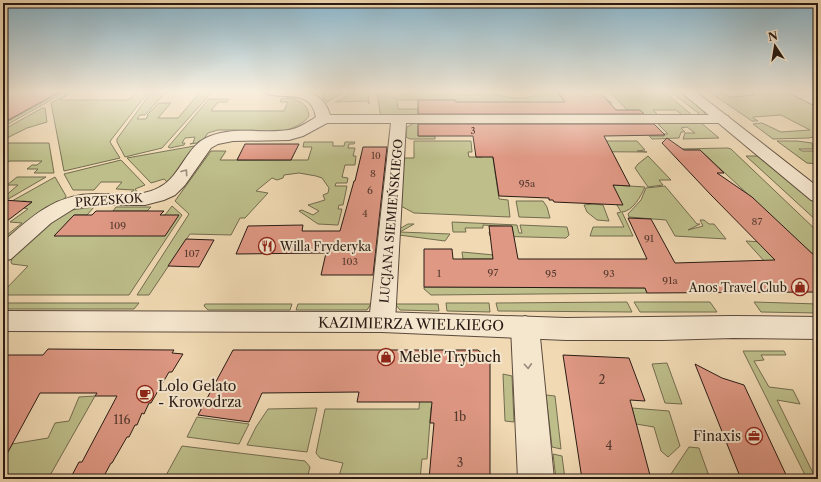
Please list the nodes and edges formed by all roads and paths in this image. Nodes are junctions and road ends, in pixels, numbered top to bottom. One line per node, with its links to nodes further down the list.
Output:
1 (322, 113): 3 (street)
2 (716, 113): 4 (street)
3 (324, 119): 5 (street); 7 (street, PRZESKOK, one-way to 3)
4 (723, 119): 5 (street); 6 (street)
5 (400, 120): 9 (street, LUCJANA SIEMIEŃSKIEGO)
6 (818, 196)
7 (3, 254)
8 (3, 321): 9 (street, KAZIMIERZA WIELKIEGO)
9 (382, 322): 10 (street, KAZIMIERZA WIELKIEGO)
10 (525, 327): 11 (street, KAZIMIERZA WIELKIEGO); 12 (street, one-way to 12)
11 (818, 328)
12 (536, 479)

